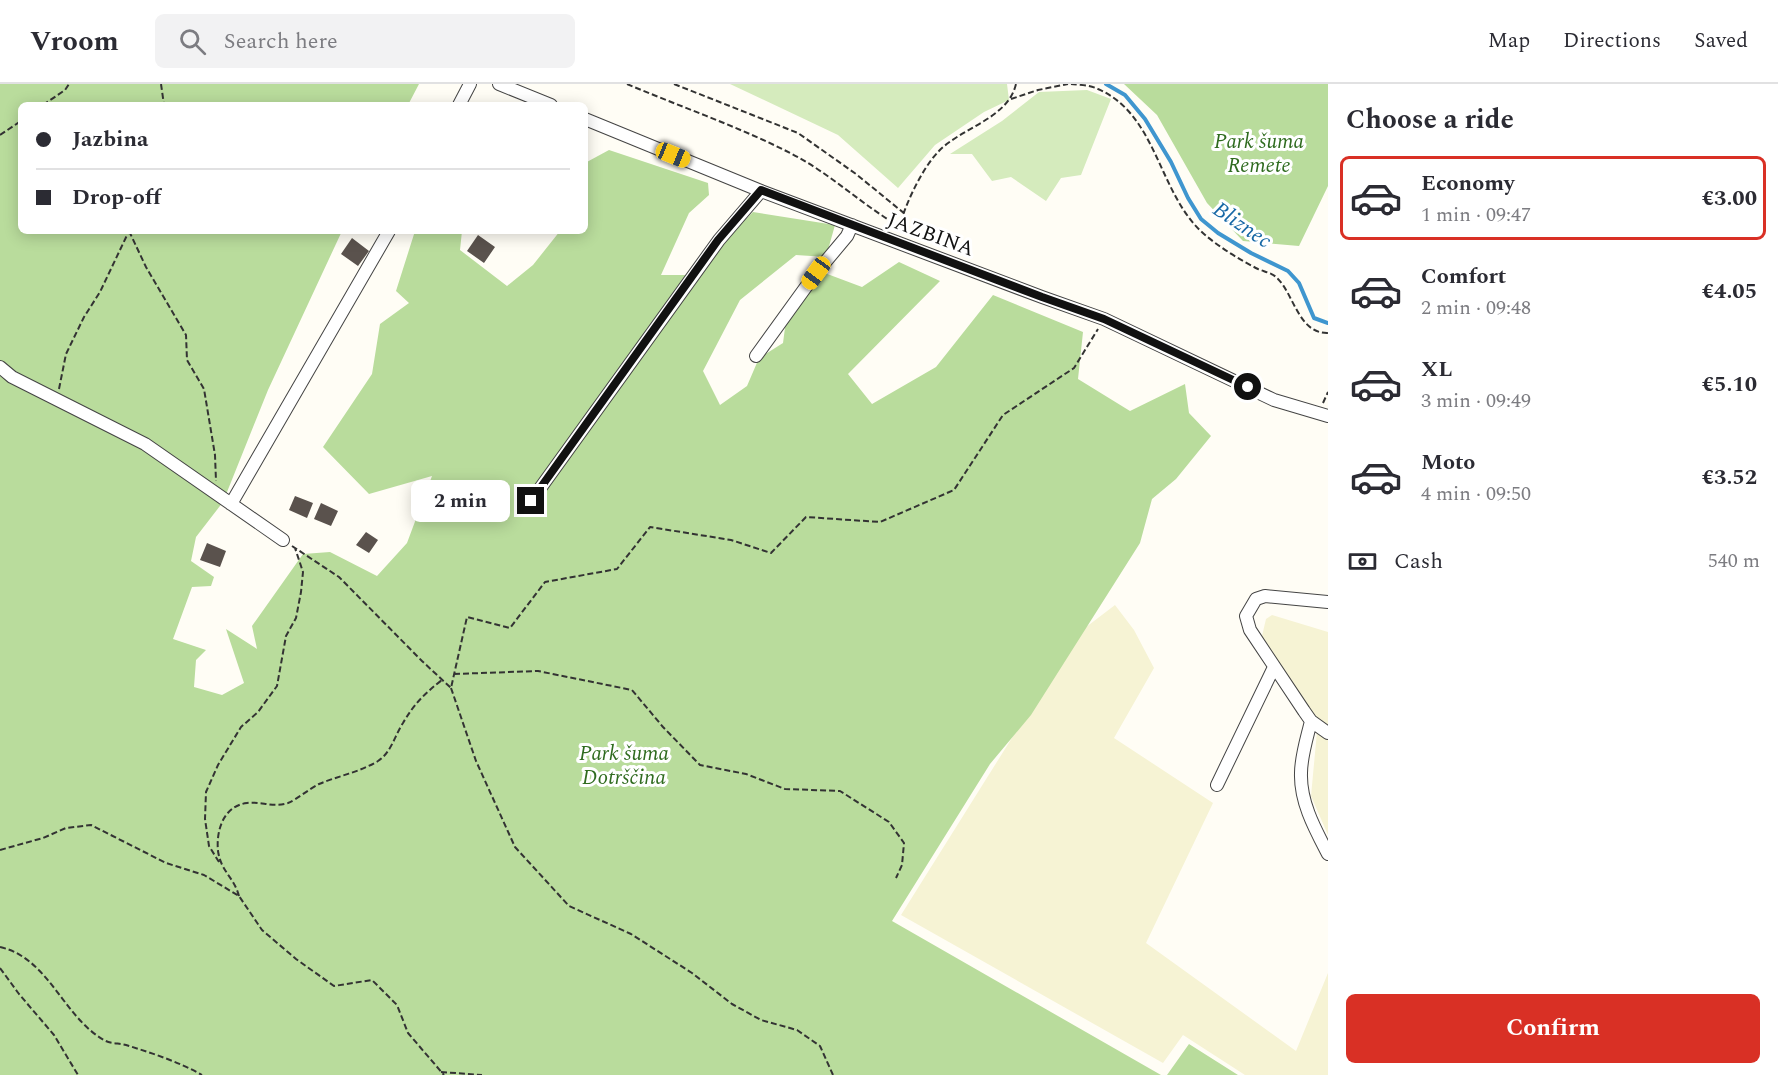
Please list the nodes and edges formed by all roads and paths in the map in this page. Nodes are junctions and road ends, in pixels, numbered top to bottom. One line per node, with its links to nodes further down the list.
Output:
1 (69, 84): 10 (path)
2 (161, 84): 11 (path)
3 (470, 84): 12 (street)
4 (499, 84): 13 (street)
5 (627, 84): 20 (path)
6 (674, 84): 18 (path)
7 (1070, 84): 9 (path); 26 (path)
8 (1016, 85): 9 (path)
9 (1011, 99): 18 (path)
10 (48, 102)
11 (164, 102)
12 (461, 102)
13 (544, 102)
14 (588, 120): 17 (street, JAZBINA)
15 (18, 124): 16 (path)
16 (0, 135)
17 (761, 190): 19 (street, JAZBINA); 32 (street)
18 (905, 214): 20 (path)
19 (852, 225): 24 (street, JAZBINA); 27 (street)
20 (899, 226): 24 (path)
21 (128, 234): 29 (path)
22 (130, 234): 31 (path)
23 (387, 234): 33 (street)
24 (896, 242): 25 (street, JAZBINA)
25 (1104, 319): 30 (street, JAZBINA); 38 (path)
26 (1328, 333)
27 (756, 356)
28 (0, 367): 29 (street)
29 (56, 399): 31 (street)
30 (1328, 416)
31 (216, 493): 33 (street)
32 (531, 501)
33 (231, 504): 34 (street)
34 (283, 540): 35 (path)
35 (295, 548): 39 (path); 46 (path)
36 (1328, 602): 37 (street)
37 (1274, 667): 41 (street); 43 (street)
38 (454, 674): 40 (path); 47 (path)
39 (442, 680): 40 (path); 46 (path)
40 (451, 688): 55 (path)
41 (1311, 721): 42 (street); 45 (street)
42 (1328, 733)
43 (1217, 785)
44 (0, 850): 48 (path)
45 (1328, 854)
46 (220, 865): 48 (path)
47 (896, 878)
48 (239, 896): 51 (path)
49 (0, 947): 53 (path)
50 (0, 968): 52 (path)
51 (442, 1074): 54 (path)
52 (77, 1075)
53 (202, 1075)
54 (482, 1075)
55 (833, 1075)

